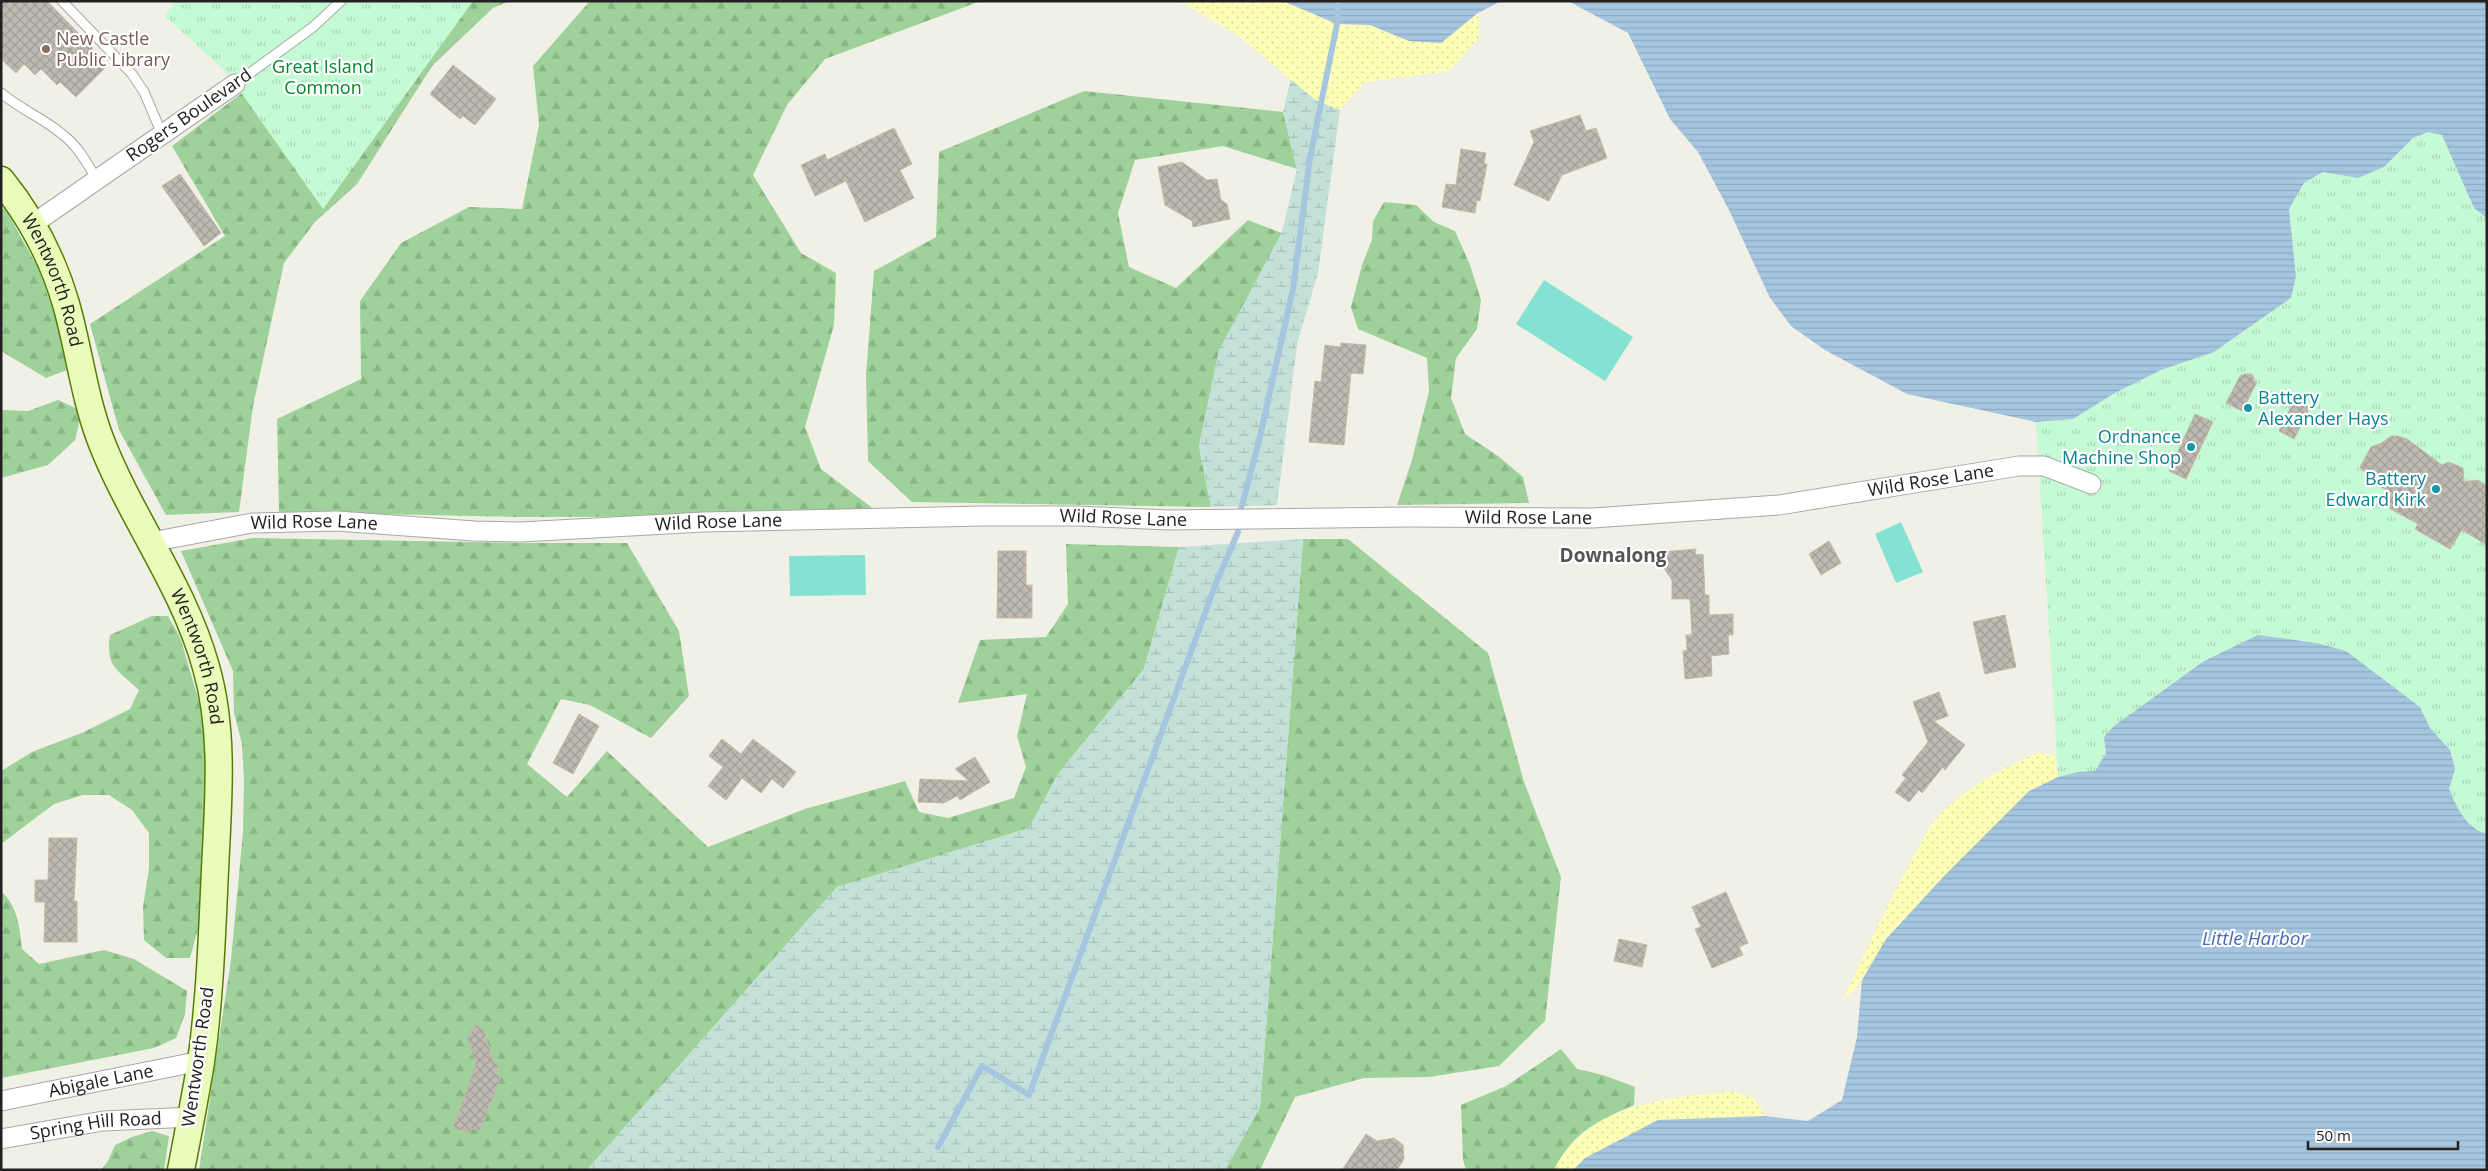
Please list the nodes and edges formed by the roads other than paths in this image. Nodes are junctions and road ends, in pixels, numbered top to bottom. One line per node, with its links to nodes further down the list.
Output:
1 (62, 1): 5 (lane)
2 (341, 1): 3 (lane, Rogers Boulevard)
3 (235, 84): 5 (street, Rogers Boulevard)
4 (1, 93): 7 (lane)
5 (162, 134): 7 (street, Rogers Boulevard)
6 (1, 180): 8 (main road, Wentworth Road)
7 (97, 180): 8 (street, Rogers Boulevard)
8 (32, 224): 10 (main road, Wentworth Road)
9 (2092, 484): 10 (street, Wild Rose Lane)
10 (150, 542): 11 (main road, Wentworth Road)
11 (201, 1061): 12 (street, Abigale Lane); 13 (main road, Wentworth Road)
12 (1, 1101)
13 (192, 1117): 14 (street, Spring Hill Road); 15 (main road, Wentworth Road)
14 (1, 1139)
15 (181, 1170)

